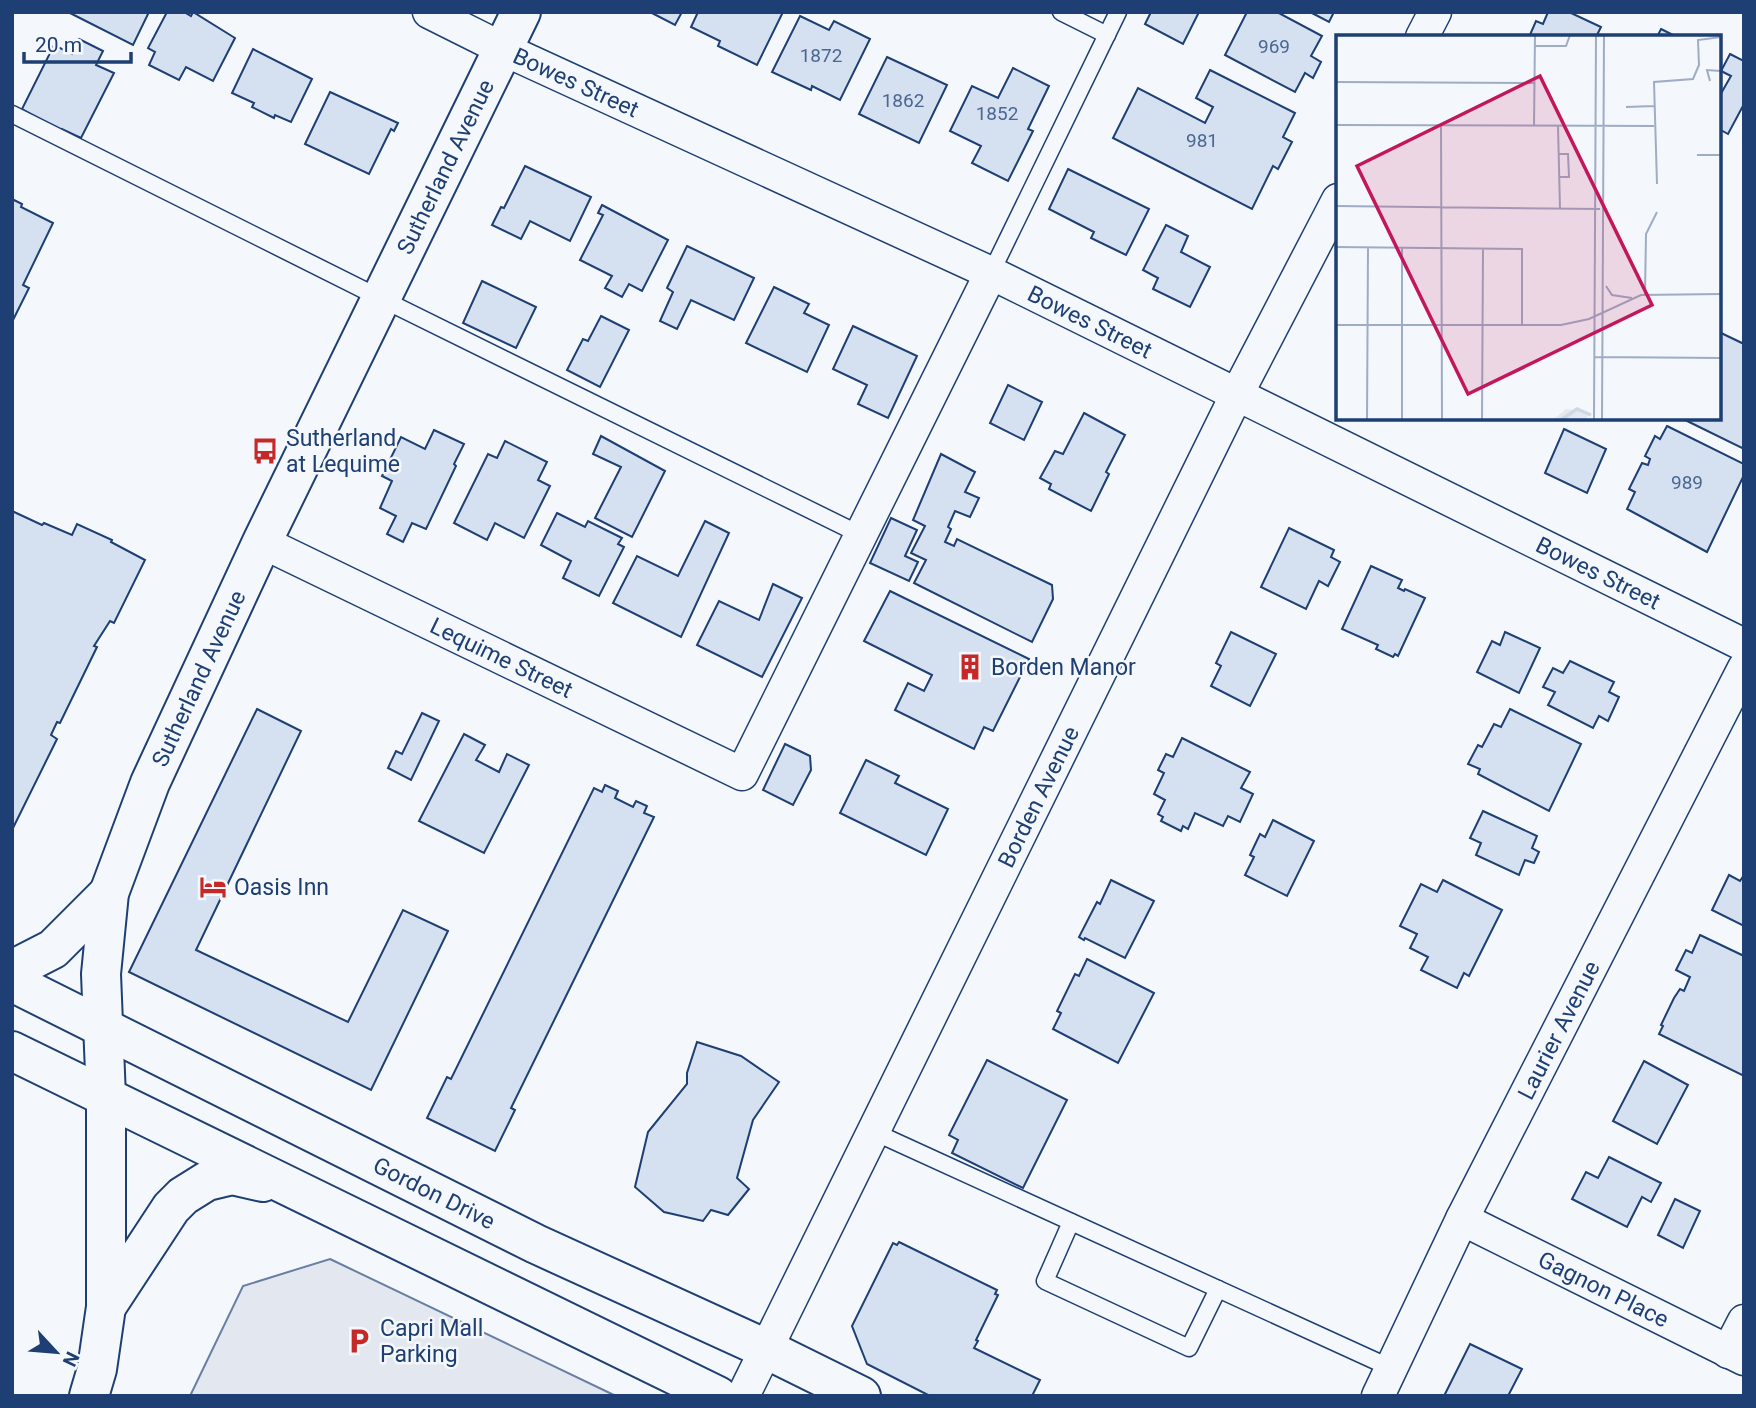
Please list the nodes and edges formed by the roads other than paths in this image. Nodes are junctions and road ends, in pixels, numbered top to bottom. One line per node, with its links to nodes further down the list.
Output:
1 (429, 12): 8 (street, Bowes Street)
2 (521, 12): 8 (main road, Sutherland Avenue)
3 (1061, 12): 6 (lane)
4 (1118, 12): 6 (lane)
5 (1435, 12): 7 (street)
6 (1107, 35): 11 (lane)
7 (1423, 35)
8 (503, 49): 11 (street, Bowes Street); 12 (main road, Sutherland Avenue)
9 (12, 114): 12 (lane)
10 (1336, 204): 13 (street, Borden Avenue)
11 (991, 273): 13 (street, Bowes Street); 14 (street)
12 (382, 299): 14 (lane); 15 (main road, Sutherland Avenue)
13 (1237, 394): 16 (street, Bowes Street); 24 (street, Borden Avenue)
14 (861, 535): 15 (street, Lequime Street)
15 (262, 542): 18 (main road, Sutherland Avenue)
16 (1744, 645)
17 (1744, 668): 26 (street, Laurier Avenue)
18 (109, 892): 19 (main road); 21 (main road, Sutherland Avenue)
19 (12, 970)
20 (12, 982): 21 (main road, Gordon Drive)
21 (102, 1026): 23 (main road, Sutherland Avenue); 31 (main road, Gordon Drive)
22 (12, 1051): 23 (main road)
23 (106, 1097): 25 (main road); 29 (main road, Sutherland Avenue)
24 (872, 1131): 27 (lane); 31 (street, Borden Avenue)
25 (292, 1189): 29 (main road); 35 (main road)
26 (1462, 1219): 32 (street, Gagnon Place); 33 (street, Laurier Avenue)
27 (1071, 1222): 28 (lane); 28 (lane)
28 (1218, 1289): 33 (lane)
29 (106, 1307): 34 (main road, Sutherland Avenue)
30 (1744, 1321): 32 (street)
31 (766, 1349): 36 (street, Borden Avenue); 37 (main road, Gordon Drive)
32 (1736, 1355)
33 (1384, 1382)
34 (89, 1396)
35 (718, 1396)
36 (743, 1396)
37 (862, 1396)

